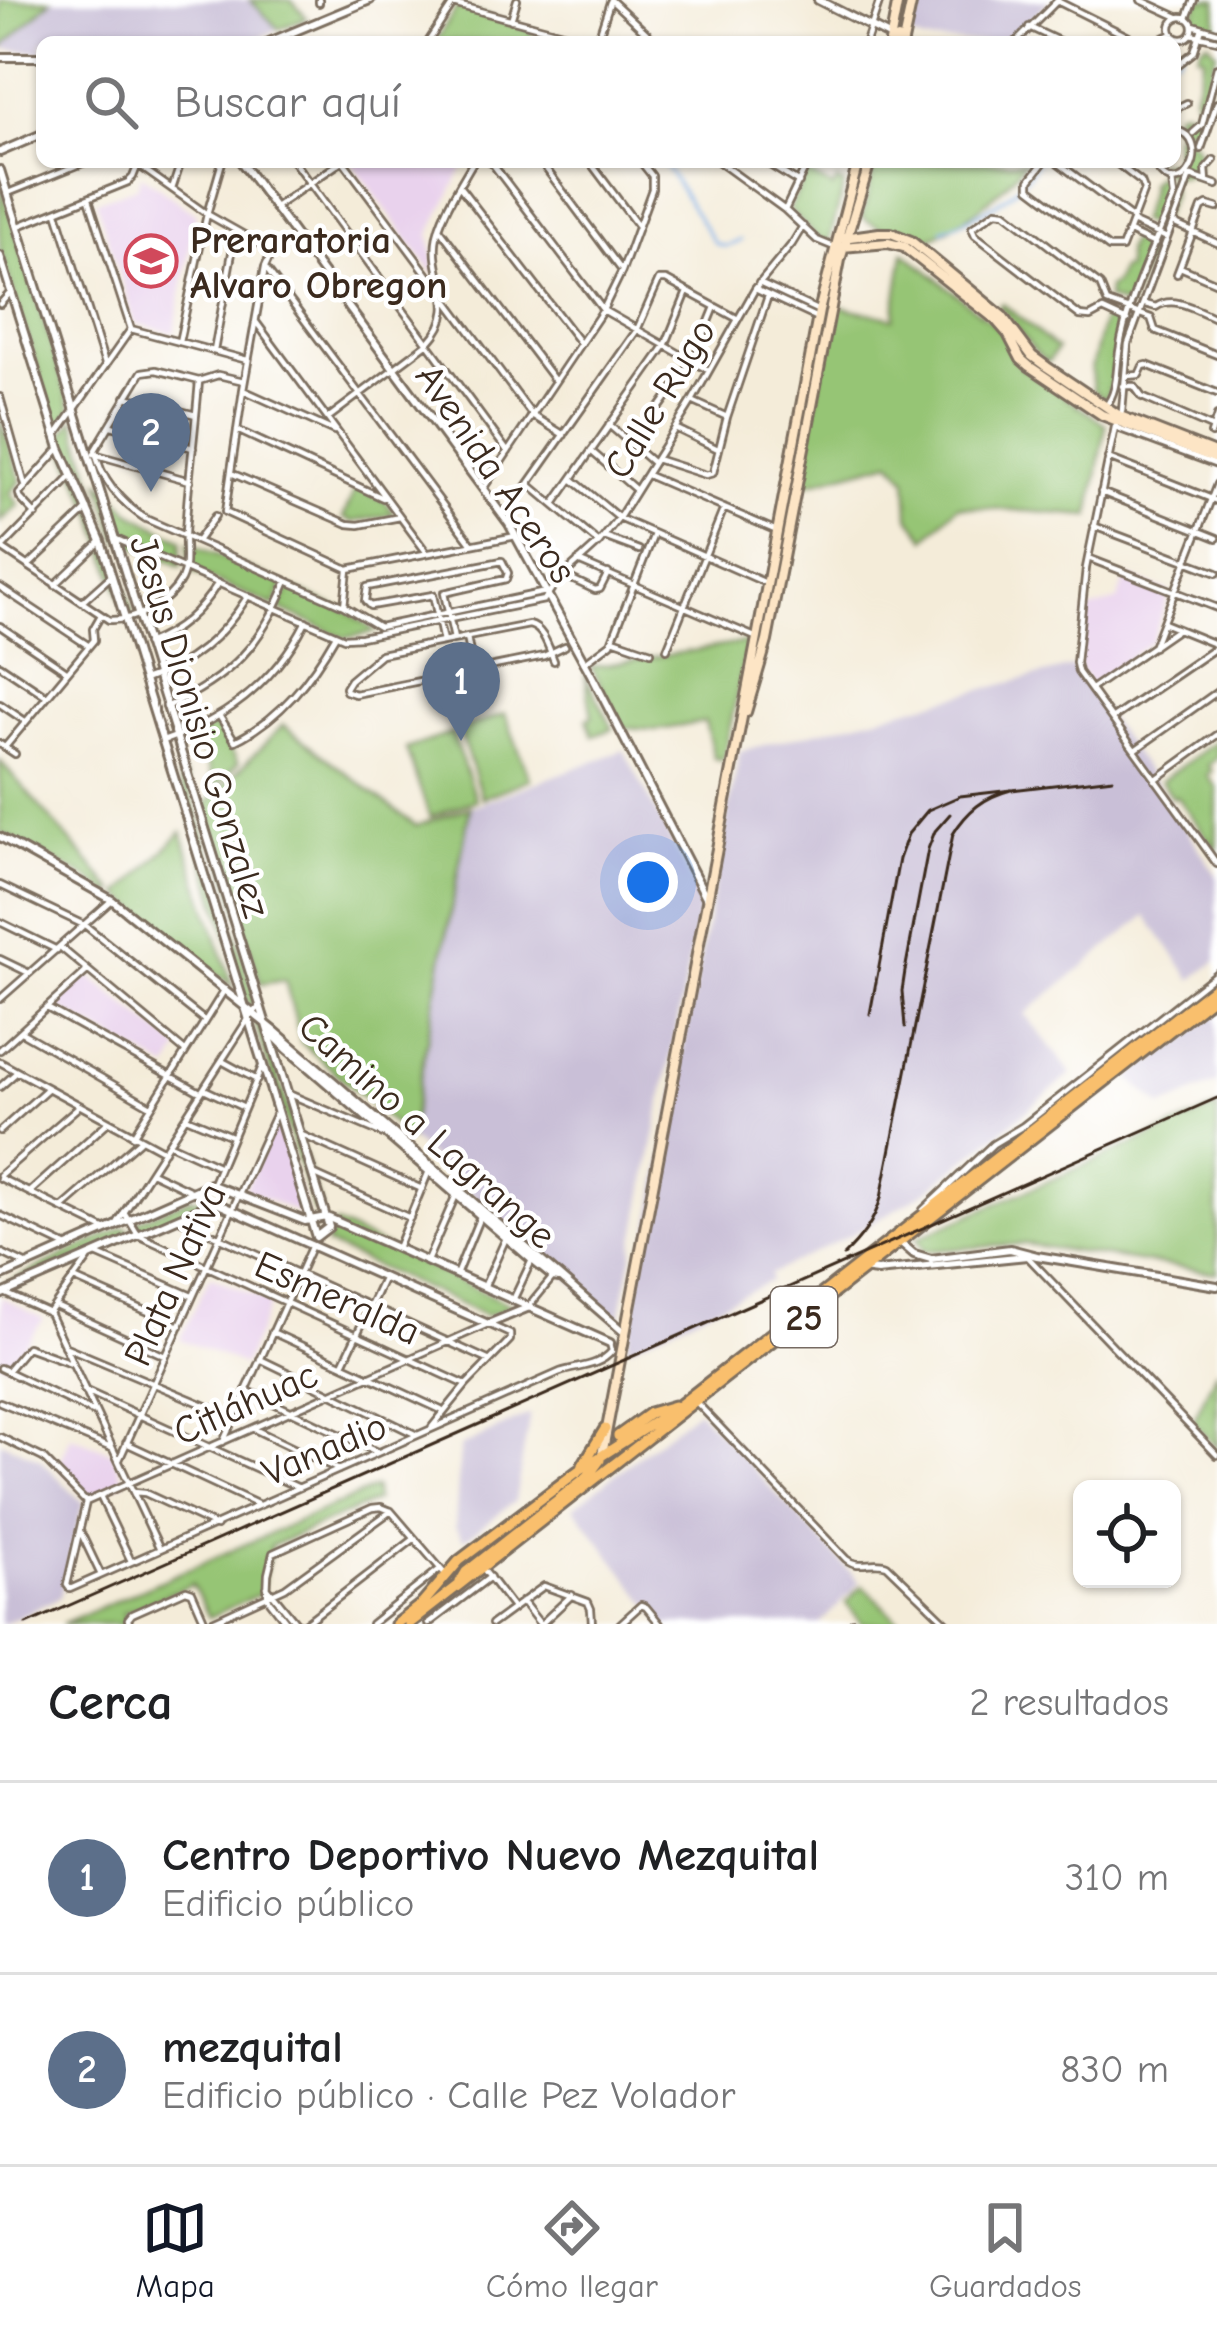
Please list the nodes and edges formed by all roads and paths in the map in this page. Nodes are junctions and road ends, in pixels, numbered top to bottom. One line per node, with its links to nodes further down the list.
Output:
1 (370, 0): 21 (street)
2 (518, 0): 14 (street)
3 (610, 0): 24 (street); 25 (street)
4 (818, 0): 17 (street)
5 (880, 0): 17 (street)
6 (898, 0): 28 (main road)
7 (912, 0): 29 (main road)
8 (1141, 0): 12 (street)
9 (1194, 0): 13 (street)
10 (1058, 1): 16 (street); 32 (street)
11 (451, 2): 14 (street); 22 (street)
12 (1178, 17): 13 (street); 19 (street)
13 (1187, 18): 15 (street)
14 (511, 20): 23 (street)
15 (1192, 26): 18 (street); 20 (street)
16 (1029, 27): 30 (street); 31 (street)
17 (872, 28): 26 (street); 27 (street)
18 (1201, 32): 20 (street); 35 (street); 39 (street)
19 (1172, 34): 33 (street); 34 (street)
20 (1191, 34): 36 (street)
21 (283, 36)
22 (431, 36)
23 (573, 36)
24 (598, 36)
25 (651, 36)
26 (869, 36)
27 (888, 36)
28 (898, 36)
29 (900, 36)
30 (1021, 36)
31 (1048, 36)
32 (1126, 36)
33 (1168, 36)
34 (1175, 36)
35 (1217, 36)
36 (1181, 39)
37 (0, 57): 38 (street)
38 (36, 57)
39 (1181, 63)
40 (1217, 67): 41 (street)
41 (1214, 93): 46 (street)
42 (1187, 103): 44 (street)
43 (1217, 103): 48 (street)
44 (1181, 106)
45 (1181, 132): 46 (street)
46 (1190, 134): 48 (street)
47 (36, 137): 49 (street)
48 (1202, 151): 50 (street); 75 (street)
49 (0, 152)
50 (1215, 161): 77 (street)
51 (70, 168): 83 (street)
52 (136, 168): 84 (street)
53 (143, 168): 82 (street)
54 (179, 168): 82 (street)
55 (220, 168): 89 (street)
56 (246, 168): 85 (street, Avenida Aceros)
57 (299, 168): 78 (street)
58 (333, 168): 78 (street)
59 (347, 168): 118 (street)
60 (470, 168): 81 (street)
61 (496, 168): 123 (street)
62 (545, 168): 112 (street)
63 (594, 168): 95 (street)
64 (644, 168): 95 (street)
65 (727, 168): 87 (street)
66 (775, 168): 79 (street)
67 (805, 168): 79 (street)
68 (857, 168): 109 (main road)
69 (868, 168): 90 (main road)
70 (1039, 168): 98 (street)
71 (1065, 168): 91 (street)
72 (1123, 168): 91 (street)
73 (1156, 168): 76 (street)
74 (0, 170): 83 (street, Jesus Dionisio Gonzalez)
75 (1191, 176): 76 (street); 77 (street); 92 (street)
76 (1172, 180): 101 (street)
77 (1208, 182): 80 (street)
78 (310, 183): 85 (street); 134 (street)
79 (799, 183): 87 (street)
80 (1217, 185)
81 (460, 187): 96 (street); 135 (street)
82 (172, 189): 89 (street)
83 (8, 193): 93 (street, Jesus Dionisio Gonzalez)
84 (89, 199): 88 (street); 131 (street)
85 (275, 207): 104 (street, Avenida Aceros)
86 (1217, 208): 99 (street)
87 (785, 211): 94 (street)
88 (57, 212): 93 (street); 141 (street)
89 (207, 214): 97 (street); 133 (street)
90 (855, 216): 100 (main road); 103 (main road)
91 (1133, 221): 98 (street); 101 (street)
92 (1173, 224): 99 (street); 102 (street)
93 (19, 226): 157 (street, Jesus Dionisio Gonzalez)
94 (803, 226): 109 (street); 114 (street, Calle Rugo)
95 (638, 227): 112 (street)
96 (439, 228): 118 (street); 147 (street)
97 (236, 231): 108 (street); 137 (street)
98 (1129, 232): 107 (street)
99 (1193, 232): 105 (street); 106 (street)
100 (878, 233): 103 (main road); 156 (main road)
101 (1159, 234): 102 (street); 107 (street)
102 (1169, 235): 105 (street); 120 (street)
103 (847, 236): 109 (main road)
104 (296, 237): 111 (street); 142 (street, Avenida Aceros)
105 (1189, 241): 113 (street)
106 (1217, 243)
107 (1155, 244): 124 (street)
108 (262, 245)
109 (838, 245): 126 (main road); 164 (main road); 282 (main road)
110 (0, 257): 115 (street, Jesus Dionisio Gonzalez)
111 (265, 267): 130 (street); 152 (street)
112 (622, 271): 123 (street)
113 (1217, 283)
114 (757, 286): 117 (street); 121 (street); 127 (street, Calle Rugo)
115 (11, 292): 119 (street); 171 (street, Jesus Dionisio Gonzalez)
116 (687, 292): 122 (street); 132 (street); 136 (street)
117 (768, 296): 121 (street); 162 (street)
118 (445, 298): 134 (street); 160 (street)
119 (0, 304)
120 (1144, 304): 125 (street); 128 (street)
121 (799, 306): 126 (street)
122 (715, 307): 127 (street); 140 (street)
123 (603, 310): 132 (street); 135 (street)
124 (1130, 311): 125 (street); 129 (street); 129 (street)
125 (1139, 314): 138 (street); 144 (street)
126 (818, 315): 204 (main road)
127 (737, 319): 143 (street, Calle Rugo)
128 (1217, 319)
129 (1126, 321): 148 (street)
130 (256, 322): 139 (street); 163 (street)
131 (131, 329): 133 (street); 141 (street)
132 (637, 330): 136 (street); 170 (street)
133 (179, 342): 137 (street)
134 (428, 343): 142 (street); 177 (street)
135 (580, 343): 147 (street)
136 (665, 346): 140 (street); 165 (street)
137 (214, 351): 139 (street)
138 (1217, 355)
139 (248, 360): 146 (street)
140 (693, 362): 143 (street); 172 (street)
141 (105, 364): 157 (street)
142 (394, 368): 152 (street); 190 (street, Avenida Aceros)
143 (709, 371): 155 (street, Calle Rugo)
144 (1125, 376): 149 (street); 151 (street)
145 (199, 381): 146 (street); 154 (street); 159 (street)
146 (244, 381): 150 (street)
147 (555, 381): 160 (street)
148 (1114, 386): 149 (street); 156 (street)
149 (1124, 386): 161 (street); 164 (street)
150 (243, 390): 168 (street); 169 (street)
151 (1217, 393)
152 (360, 394): 163 (street); 214 (street)
153 (0, 397): 158 (street)
154 (126, 397): 159 (street); 166 (street)
155 (692, 400): 162 (street); 167 (street, Calle Rugo)
156 (1105, 407): 164 (main road)
157 (75, 409): 171 (street); 178 (street, Jesus Dionisio Gonzalez)
158 (2, 411): 188 (street)
159 (196, 415): 174 (street)
160 (532, 416): 170 (street); 177 (street)
161 (1217, 416)
162 (727, 417): 175 (street)
163 (328, 418): 169 (street)
164 (1117, 422): 179 (street); 180 (main road)
165 (609, 425): 172 (street); 176 (street)
166 (109, 426): 174 (street); 178 (street)
167 (675, 428): 175 (street); 181 (street, Calle Rugo)
168 (237, 430): 182 (street); 194 (street)
169 (339, 434): 194 (street)
170 (564, 435): 189 (street)
171 (56, 436): 173 (street, Jesus Dionisio Gonzalez)
172 (633, 446): 181 (street)
173 (60, 448): 184 (street, Jesus Dionisio Gonzalez); 188 (street)
174 (193, 448): 186 (street)
175 (719, 450): 181 (street)
176 (591, 451): 185 (street); 191 (street)
177 (508, 452): 190 (street)
178 (91, 453): 186 (street); 207 (street); 209 (street, Jesus Dionisio Gonzalez)
179 (1108, 458): 193 (street); 195 (street)
180 (1217, 460)
181 (654, 461): 183 (street, Calle Rugo)
182 (230, 473): 201 (street); 224 (street)
183 (646, 475): 191 (street, Calle Rugo); 197 (street)
184 (72, 476): 198 (street, Jesus Dionisio Gonzalez); 199 (street)
185 (572, 479): 196 (street); 202 (street)
186 (190, 481): 207 (street)
187 (1217, 484): 195 (street)
188 (25, 485): 199 (street)
189 (530, 485): 192 (street); 196 (street)
190 (483, 489): 208 (street, Avenida Aceros)
191 (636, 490): 202 (street, Calle Rugo)
192 (523, 492)
193 (1101, 492): 203 (street); 205 (street)
194 (388, 500): 201 (street)
195 (1214, 500): 205 (street)
196 (554, 504): 211 (street)
197 (724, 508): 204 (street); 218 (street)
198 (88, 509): 212 (street, Jesus Dionisio Gonzalez); 222 (street)
199 (36, 515): 215 (street)
200 (215, 516): 213 (street)
201 (400, 517): 217 (street)
202 (619, 518): 206 (street); 211 (street, Calle Rugo)
203 (1094, 526): 219 (street); 221 (street)
204 (777, 531): 230 (main road)
205 (1198, 531): 210 (street); 221 (street)
206 (654, 534): 218 (street); 232 (street)
207 (185, 536): 213 (street); 223 (street)
208 (516, 536): 214 (street); 235 (street, Avenida Aceros)
209 (114, 538): 223 (street); 243 (street, Jesus Dionisio Gonzalez)
210 (1217, 538)
211 (602, 540): 216 (street); 220 (street, Calle Rugo)
212 (100, 541): 228 (street, Jesus Dionisio Gonzalez); 233 (street)
213 (197, 541): 229 (street)
214 (472, 544): 217 (street)
215 (1, 548): 222 (street)
216 (639, 550)
217 (427, 553): 224 (street)
218 (705, 557): 230 (street); 239 (street)
219 (1088, 558): 236 (street); 274 (street)
220 (578, 561): 225 (street); 227 (street, Calle Rugo)
221 (1186, 561): 226 (street); 236 (street)
222 (28, 566): 233 (street)
223 (185, 569): 231 (street); 243 (street)
224 (348, 569): 240 (street)
225 (608, 573): 227 (street); 232 (street)
226 (1217, 573)
227 (562, 575): 235 (street, Calle Rugo)
228 (111, 576): 238 (street); 246 (street, Jesus Dionisio Gonzalez)
229 (287, 581): 240 (street); 241 (street)
230 (767, 583): 255 (main road)
231 (218, 584): 237 (street); 260 (street)
232 (634, 584): 239 (street); 256 (street)
233 (56, 585): 238 (street)
234 (0, 587): 259 (street)
235 (549, 592): 245 (street); 268 (street, Avenida Aceros)
236 (1174, 592): 242 (street); 249 (street)
237 (248, 596): 241 (street); 272 (street)
238 (82, 602): 244 (street)
239 (685, 605): 255 (street); 264 (street)
240 (344, 606): 252 (street)
241 (276, 608): 248 (street); 278 (street)
242 (1217, 608)
243 (137, 614): 246 (street); 260 (street, Jesus Dionisio Gonzalez)
244 (101, 615): 246 (street); 259 (street)
245 (448, 616): 247 (street); 247 (street); 257 (street)
246 (124, 619): 273 (street, Jesus Dionisio Gonzalez)
247 (438, 619): 252 (street); 258 (street)
248 (306, 621): 253 (street); 279 (street)
249 (1162, 623): 251 (street); 263 (street)
250 (0, 626): 271 (street)
251 (1178, 629): 262 (street); 263 (street)
252 (379, 630): 253 (street)
253 (336, 635): 279 (street)
254 (467, 638): 257 (street); 267 (street); 270 (street)
255 (757, 638): 282 (main road)
256 (613, 639): 266 (street); 268 (street)
257 (454, 640): 258 (street)
258 (443, 642): 270 (street)
259 (92, 643): 265 (street); 271 (street)
260 (146, 644): 272 (street, Jesus Dionisio Gonzalez)
261 (565, 646): 267 (street)
262 (1217, 646): 280 (street)
263 (1153, 647): 274 (street)
264 (667, 649)
265 (98, 650)
266 (651, 652)
267 (552, 657): 270 (street)
268 (584, 663): 294 (street, Avenida Aceros)
269 (0, 665): 276 (street)
270 (472, 670)
271 (67, 671): 276 (street)
272 (156, 676): 273 (street); 278 (street, Jesus Dionisio Gonzalez)
273 (144, 680): 285 (street, Jesus Dionisio Gonzalez)
274 (1091, 689): 280 (street)
275 (1217, 692): 287 (street)
276 (47, 696): 281 (street)
277 (0, 704): 281 (street)
278 (166, 707): 284 (street, Jesus Dionisio Gonzalez)
279 (220, 717): 284 (street)
280 (1112, 719): 287 (street)
281 (26, 721): 286 (street)
282 (738, 730): 294 (main road)
283 (1217, 735): 289 (street)
284 (175, 737): 285 (street); 309 (street, Jesus Dionisio Gonzalez)
285 (163, 741): 306 (street, Jesus Dionisio Gonzalez)
286 (2, 746): 288 (street)
287 (1135, 750): 289 (street)
288 (15, 754)
289 (1155, 780): 291 (street)
290 (0, 837): 293 (street)
291 (1217, 864)
292 (0, 885): 296 (street)
293 (112, 900): 296 (street); 303 (street)
294 (707, 900): 396 (main road)
295 (0, 922): 297 (street)
296 (86, 926): 297 (street); 310 (street)
297 (58, 948): 299 (street); 300 (street)
298 (0, 959): 300 (street)
299 (87, 971): 308 (street); 314 (street)
300 (30, 973): 305 (street)
301 (1217, 974): 359 (street)
302 (1217, 985): 307 (main road, 25)
303 (224, 989): 306 (street); 310 (street)
304 (1217, 994): 307 (main road, 25)
305 (0, 999)
306 (245, 1006): 309 (street)
307 (1193, 1007): 359 (main road, 25)
308 (47, 1008): 312 (street); 319 (street)
309 (254, 1012): 311 (street, Jesus Dionisio Gonzalez); 315 (street); 317 (street)
310 (205, 1021): 314 (street)
311 (269, 1026): 324 (street, Jesus Dionisio Gonzalez); 334 (street, Camino a Lagrange); 352 (street, Camino a Lagrange)
312 (21, 1032): 313 (street); 326 (street)
313 (0, 1050)
314 (186, 1052): 319 (street)
315 (222, 1061): 320 (street); 323 (street)
316 (0, 1062): 318 (street)
317 (263, 1064): 320 (street); 328 (street)
318 (17, 1072): 321 (street); 322 (street)
319 (170, 1076): 323 (street); 326 (street)
320 (257, 1079): 327 (street)
321 (0, 1087)
322 (47, 1089): 325 (street); 331 (street)
323 (202, 1091): 327 (street); 329 (street)
324 (289, 1094): 332 (street, Jesus Dionisio Gonzalez); 334 (street)
325 (79, 1106): 330 (street); 342 (street)
326 (152, 1106): 335 (street)
327 (244, 1108): 333 (street)
328 (278, 1110): 347 (street, Plata Nativa); 358 (street)
329 (186, 1117): 333 (street); 336 (street)
330 (107, 1123): 335 (street); 346 (street)
331 (0, 1131)
332 (302, 1135): 341 (street, Jesus Dionisio Gonzalez); 344 (street)
333 (231, 1136): 338 (street)
334 (390, 1137): 339 (street, Camino a Lagrange)
335 (136, 1138): 337 (street); 350 (street)
336 (170, 1144): 337 (street); 338 (street)
337 (164, 1152): 340 (street)
338 (218, 1166): 343 (street)
339 (429, 1171): 344 (street); 348 (street, Camino a Lagrange)
340 (151, 1172): 345 (street); 354 (street)
341 (313, 1174): 355 (street, Jesus Dionisio Gonzalez); 357 (street)
342 (0, 1176): 346 (street)
343 (213, 1183): 345 (street); 347 (street)
344 (422, 1189): 357 (street)
345 (194, 1192): 349 (street); 354 (street)
346 (29, 1193): 350 (street)
347 (239, 1194): 351 (street, Plata Nativa); 358 (street)
348 (456, 1195): 352 (street, Camino a Lagrange); 372 (street)
349 (214, 1202): 351 (street); 356 (street)
350 (62, 1208): 360 (street)
351 (233, 1209): 362 (street, Plata Nativa); 365 (street)
352 (482, 1213): 363 (street, Camino a Lagrange); 378 (street); 379 (street, Camino a Lagrange)
353 (0, 1215): 366 (street)
354 (126, 1216): 360 (street); 361 (street)
355 (326, 1217): 358 (street); 365 (street); 367 (street)
356 (177, 1218): 361 (street); 362 (street)
357 (410, 1218): 367 (street)
358 (312, 1220): 365 (street)
359 (918, 1222): 364 (main road, 25)
360 (106, 1230): 366 (street)
361 (138, 1235): 370 (street); 375 (street, Esmeralda)
362 (219, 1237): 375 (street, Plata Nativa); 377 (street)
363 (506, 1238): 371 (street, Camino a Lagrange); 384 (street)
364 (897, 1239): 373 (street); 376 (main road, 25)
365 (314, 1241): 377 (street); 381 (street)
366 (67, 1247): 374 (street)
367 (398, 1248): 372 (street)
368 (0, 1252): 374 (street)
369 (1030, 1254): 373 (street); 383 (street); 435 (street)
370 (93, 1255): 382 (street); 385 (street); 386 (street)
371 (532, 1260): 379 (street, Camino a Lagrange); 387 (street)
372 (426, 1262): 378 (street)
373 (931, 1262): 376 (street)
374 (27, 1265): 380 (street)
375 (206, 1267): 386 (street, Plata Nativa); 388 (street, Esmeralda)
376 (860, 1268): 415 (main road, 25); 416 (main road, 25)
377 (298, 1274): 388 (street); 390 (street)
378 (456, 1275): 384 (street)
379 (556, 1276): 391 (street); 396 (street, Camino a Lagrange)
380 (0, 1277)
381 (384, 1277): 390 (street); 393 (street)
382 (74, 1280): 389 (street); 394 (street)
383 (1217, 1286)
384 (484, 1288): 387 (street)
385 (2, 1293): 392 (street)
386 (192, 1296): 394 (street, Plata Nativa)
387 (513, 1301): 391 (street)
388 (286, 1303): 395 (street); 397 (street, Esmeralda)
389 (55, 1306): 392 (street); 401 (street)
390 (370, 1307): 397 (street); 398 (street)
391 (527, 1308): 393 (street, Citláhuac); 399 (street)
392 (50, 1313): 400 (street)
393 (488, 1324): 398 (street, Citláhuac); 404 (street)
394 (180, 1326): 401 (street, Plata Nativa)
395 (272, 1332): 403 (street); 406 (street)
396 (625, 1333): 422 (main road)
397 (356, 1335): 402 (street, Esmeralda); 406 (street)
398 (447, 1342): 402 (street, Citláhuac); 404 (street)
399 (610, 1343): 424 (street, Vanadio)
400 (64, 1346): 405 (street); 409 (street)
401 (166, 1357): 409 (street, Plata Nativa)
402 (407, 1358): 408 (street, Citláhuac); 410 (street, Esmeralda)
403 (260, 1359): 412 (street); 413 (street)
404 (489, 1360): 410 (street)
405 (73, 1364): 407 (street); 411 (street)
406 (343, 1365): 408 (street)
407 (4, 1370): 419 (street)
408 (368, 1376): 413 (street, Citláhuac); 418 (street)
409 (154, 1384): 420 (street, Plata Nativa); 421 (street)
410 (466, 1385): 418 (street)
411 (84, 1390): 419 (street); 420 (street)
412 (246, 1390): 417 (street); 421 (street)
413 (331, 1393): 417 (street, Citláhuac); 425 (street)
414 (0, 1402): 432 (street)
415 (696, 1402): 437 (main road, 25); 474 (street)
416 (680, 1405): 426 (main road); 428 (main road, 25)
417 (292, 1411): 423 (street, Citláhuac); 433 (street)
418 (443, 1411): 424 (street)
419 (97, 1414): 432 (street)
420 (139, 1414): 429 (street, Plata Nativa); 431 (street)
421 (233, 1417): 430 (street)
422 (606, 1424): 426 (main road); 434 (main road); 440 (main road)
423 (254, 1429): 430 (street, Citláhuac); 439 (street)
424 (430, 1430): 425 (street, Vanadio)
425 (419, 1436): 433 (street, Vanadio)
426 (618, 1436): 428 (main road)
427 (0, 1437): 445 (street)
428 (632, 1439): 434 (main road, 25)
429 (127, 1443): 436 (street, Plata Nativa); 438 (street)
430 (223, 1443): 431 (street, Citláhuac)
431 (212, 1447): 438 (street, Citláhuac); 442 (street)
432 (113, 1449): 436 (street)
433 (380, 1453): 439 (street, Vanadio)
434 (602, 1455): 437 (main road); 440 (main road, 25); 454 (main road)
435 (1217, 1455)
436 (119, 1460): 441 (street)
437 (618, 1463): 454 (main road, 25)
438 (171, 1465): 441 (street, Citláhuac); 446 (street)
439 (339, 1470): 442 (street, Vanadio)
440 (578, 1472): 452 (main road, 25)
441 (130, 1484): 443 (street); 444 (street, Citláhuac)
442 (299, 1489): 446 (street, Vanadio)
443 (134, 1492): 448 (street); 451 (street)
444 (100, 1496): 445 (street, Citláhuac); 453 (street)
445 (86, 1502): 449 (street)
446 (260, 1505): 448 (street, Vanadio)
447 (391, 1510): 450 (street); 457 (street); 457 (street)
448 (216, 1526): 451 (street, Vanadio)
449 (80, 1531): 456 (street); 456 (street, Vanadio)
450 (414, 1539): 455 (street); 465 (street)
451 (160, 1549): 453 (street, Vanadio)
452 (470, 1552): 454 (street); 455 (main road, 25)
453 (132, 1562): 456 (street, Vanadio)
454 (484, 1569): 460 (street); 461 (main road); 468 (street)
455 (442, 1572): 466 (street); 467 (main road, 25)
456 (101, 1576)
457 (270, 1595): 463 (street); 464 (street); 465 (street)
458 (572, 1595): 459 (street); 470 (street); 471 (street)
459 (522, 1601): 460 (street); 470 (street)
460 (512, 1608): 469 (street)
461 (414, 1622)
462 (129, 1624): 463 (street)
463 (206, 1624)
464 (288, 1624)
465 (300, 1624)
466 (371, 1624)
467 (396, 1624)
468 (428, 1624)
469 (493, 1624)
470 (541, 1624)
471 (592, 1624)
472 (620, 1624): 473 (street)
473 (660, 1624)
474 (949, 1624)

